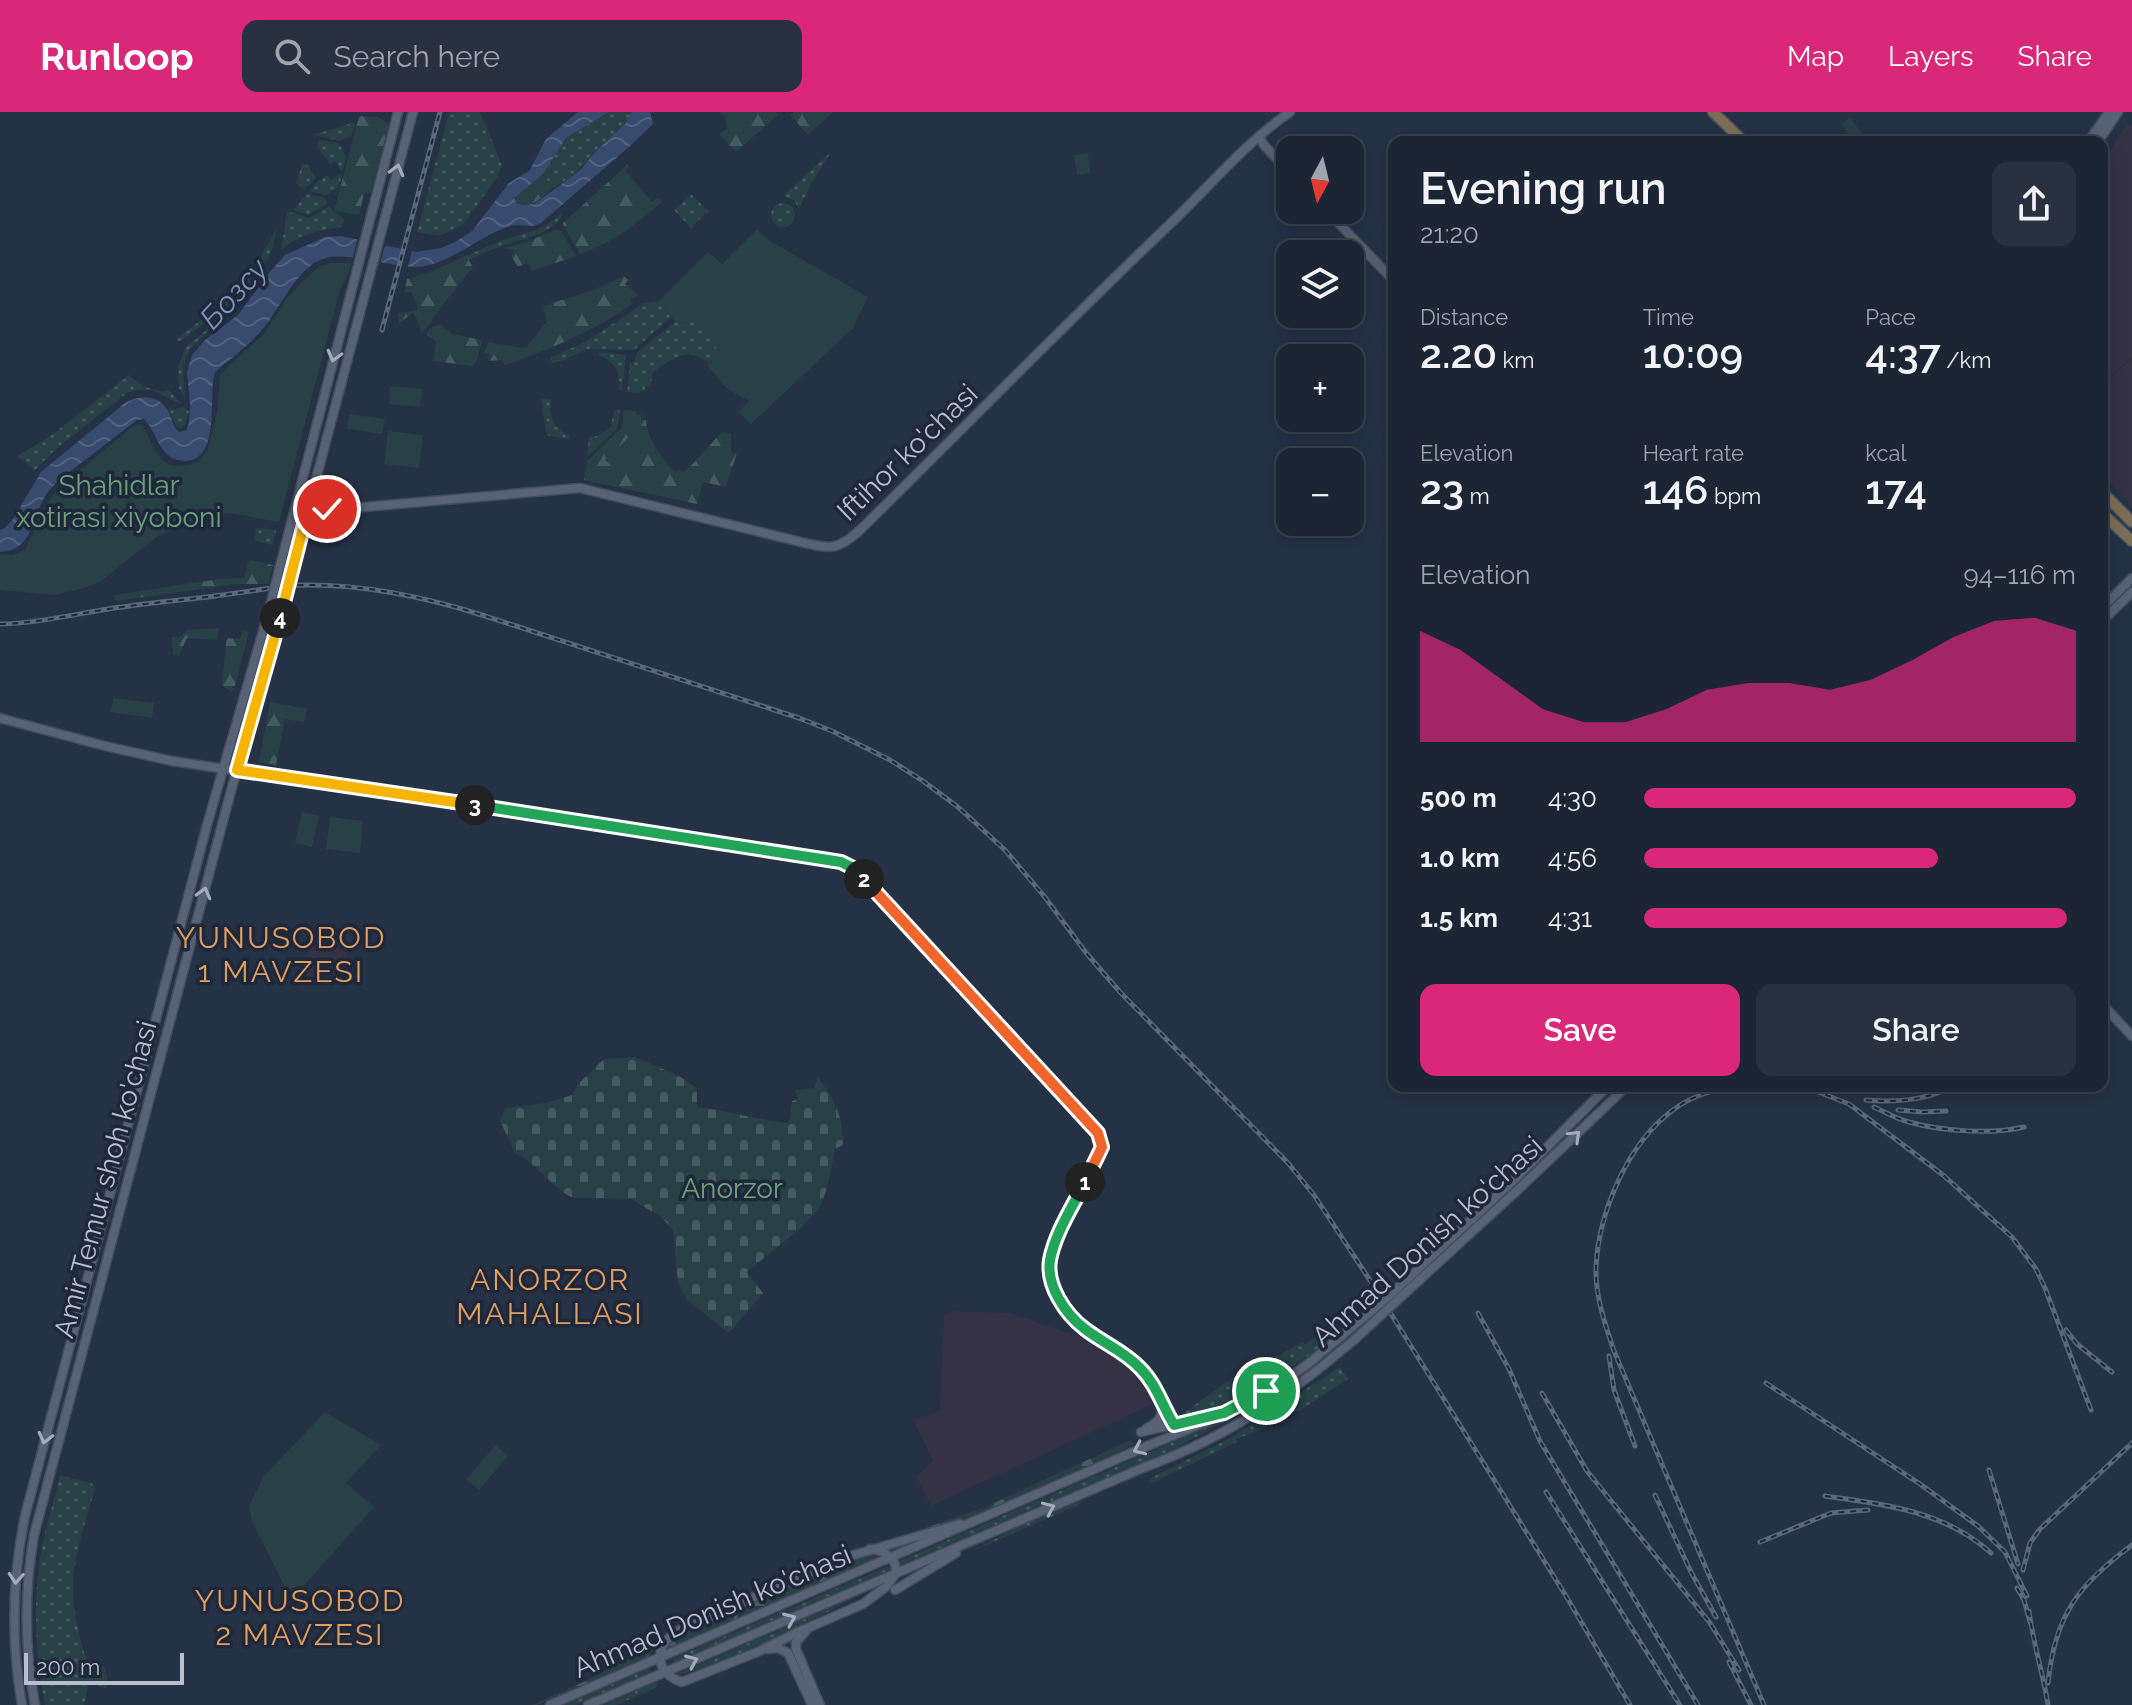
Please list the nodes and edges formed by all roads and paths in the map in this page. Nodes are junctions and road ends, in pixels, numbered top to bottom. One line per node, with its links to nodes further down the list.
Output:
1 (398, 112): 29 (main road, Amir Temur shoh ko'chasi, one-way to 29, bridge)
2 (413, 112): 16 (main road, Amir Temur shoh ko'chasi, one-way to 2)
3 (1290, 112): 8 (main road, Iftihor ko'chasi)
4 (1703, 112): 9 (highway)
5 (1713, 112): 10 (highway)
6 (2109, 112): 11 (main road)
7 (2118, 112): 12 (main road)
8 (1259, 136): 13 (main road); 18 (main road, Iftihor ko'chasi)
9 (1728, 136)
10 (1738, 136)
11 (2092, 136)
12 (2102, 136)
13 (1276, 158)
14 (1339, 224): 15 (main road)
15 (1388, 275)
16 (313, 489): 18 (main road, Iftihor ko'chasi); 22 (main road, Amir Temur shoh ko'chasi)
17 (2108, 497): 19 (highway)
18 (355, 509): 22 (main road, Iftihor ko'chasi)
19 (2127, 514): 21 (highway)
20 (2108, 519): 23 (highway)
21 (2132, 522)
22 (303, 526): 30 (main road, Amir Temur shoh ko'chasi, bridge)
23 (2132, 541)
24 (2132, 578): 26 (main road)
25 (2132, 592): 27 (main road)
26 (2108, 602)
27 (2108, 615)
28 (0, 718): 29 (main road)
29 (222, 768): 30 (main road); 31 (main road, Amir Temur shoh ko'chasi)
30 (237, 770): 32 (main road, Amir Temur shoh ko'chasi); 40 (main road)
31 (206, 827): 32 (main road); 38 (main road, Amir Temur shoh ko'chasi)
32 (220, 830): 39 (main road, Amir Temur shoh ko'chasi, one-way to 32)
33 (2108, 1010): 34 (main road)
34 (2132, 1036)
35 (1602, 1092): 37 (main road, Ahmad Donish ko'chasi)
36 (1620, 1092): 37 (main road, Ahmad Donish ko'chasi, one-way to 36)
37 (1520, 1182): 41 (main road, Ahmad Donish ko'chasi, bridge); 46 (main road, Ahmad Donish ko'chasi, one-way to 37, bridge)
38 (62, 1375): 39 (main road); 43 (main road, Amir Temur shoh ko'chasi, one-way to 43)
39 (75, 1378): 44 (main road, Amir Temur shoh ko'chasi)
40 (1162, 1404): 42 (main road); 42 (main road)
41 (1224, 1413): 42 (main road); 45 (main road, Ahmad Donish ko'chasi, one-way to 45)
42 (1174, 1425)
43 (29, 1501): 44 (main road); 55 (main road, Amir Temur shoh ko'chasi, one-way to 55)
44 (42, 1504): 56 (main road, Amir Temur shoh ko'chasi)
45 (988, 1517): 47 (main road); 48 (main road, Ahmad Donish ko'chasi)
46 (978, 1539): 49 (main road, Ahmad Donish ko'chasi); 50 (main road)
47 (870, 1549): 48 (main road, Ahmad Donish ko'chasi); 53 (main road, Ahmad Donish ko'chasi)
48 (891, 1558): 49 (main road, Ahmad Donish ko'chasi); 53 (main road, Ahmad Donish ko'chasi)
49 (896, 1573): 51 (main road, Ahmad Donish ko'chasi); 54 (main road, Ahmad Donish ko'chasi, one-way to 49)
50 (895, 1590)
51 (819, 1623): 52 (main road, Ahmad Donish ko'chasi); 60 (main road)
52 (760, 1651): 54 (main road, Ahmad Donish ko'chasi); 59 (main road)
53 (660, 1657): 54 (main road); 57 (main road, Ahmad Donish ko'chasi)
54 (666, 1672): 58 (main road, Ahmad Donish ko'chasi)
55 (22, 1705)
56 (35, 1705)
57 (550, 1705)
58 (588, 1705)
59 (812, 1705)
60 (820, 1705)

